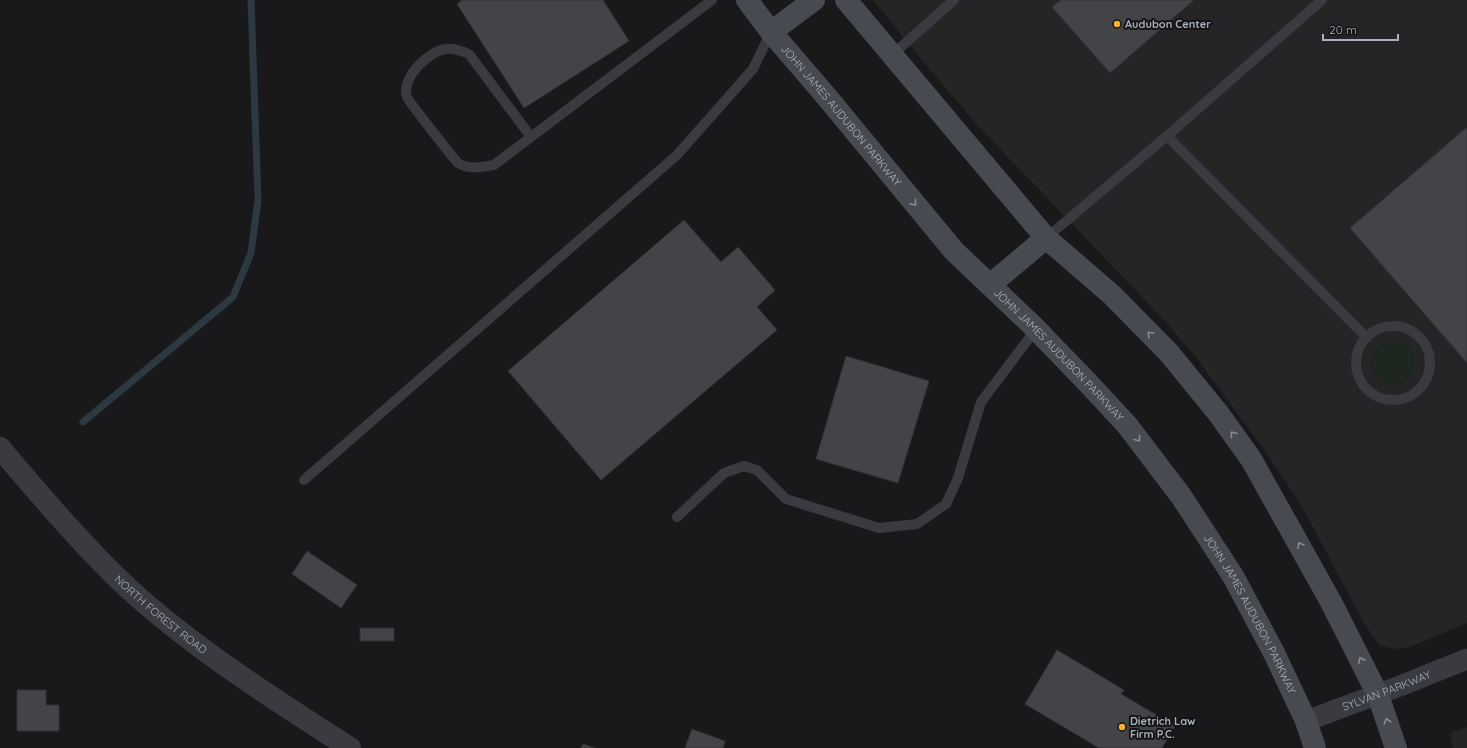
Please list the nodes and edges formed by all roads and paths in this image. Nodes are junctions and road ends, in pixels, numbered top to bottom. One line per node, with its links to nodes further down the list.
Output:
1 (712, 0): 10 (lane)
2 (747, 0): 7 (main road, JOHN JAMES AUDUBON PARKWAY)
3 (814, 0): 7 (main road)
4 (846, 0): 8 (main road)
5 (954, 0): 8 (lane)
6 (1322, 0): 9 (lane)
7 (770, 32): 12 (main road, JOHN JAMES AUDUBON PARKWAY, one-way to 12); 16 (lane)
8 (892, 55): 11 (main road)
9 (1167, 136): 11 (lane); 14 (lane)
10 (531, 137): 10 (lane)
11 (1046, 238): 12 (main road); 19 (main road, one-way to 11)
12 (990, 285): 13 (main road, JOHN JAMES AUDUBON PARKWAY)
13 (1036, 330): 17 (lane); 20 (main road, JOHN JAMES AUDUBON PARKWAY, one-way to 20)
14 (1366, 338): 14 (lane)
15 (0, 448): 21 (street, NORTH FOREST ROAD)
16 (304, 480)
17 (677, 517)
18 (1467, 659): 19 (street, SYLVAN PARKWAY)
19 (1378, 695): 20 (street, SYLVAN PARKWAY); 23 (main road, one-way to 19)
20 (1306, 721): 22 (main road, JOHN JAMES AUDUBON PARKWAY)
21 (350, 748)
22 (1315, 748)
23 (1396, 748)

